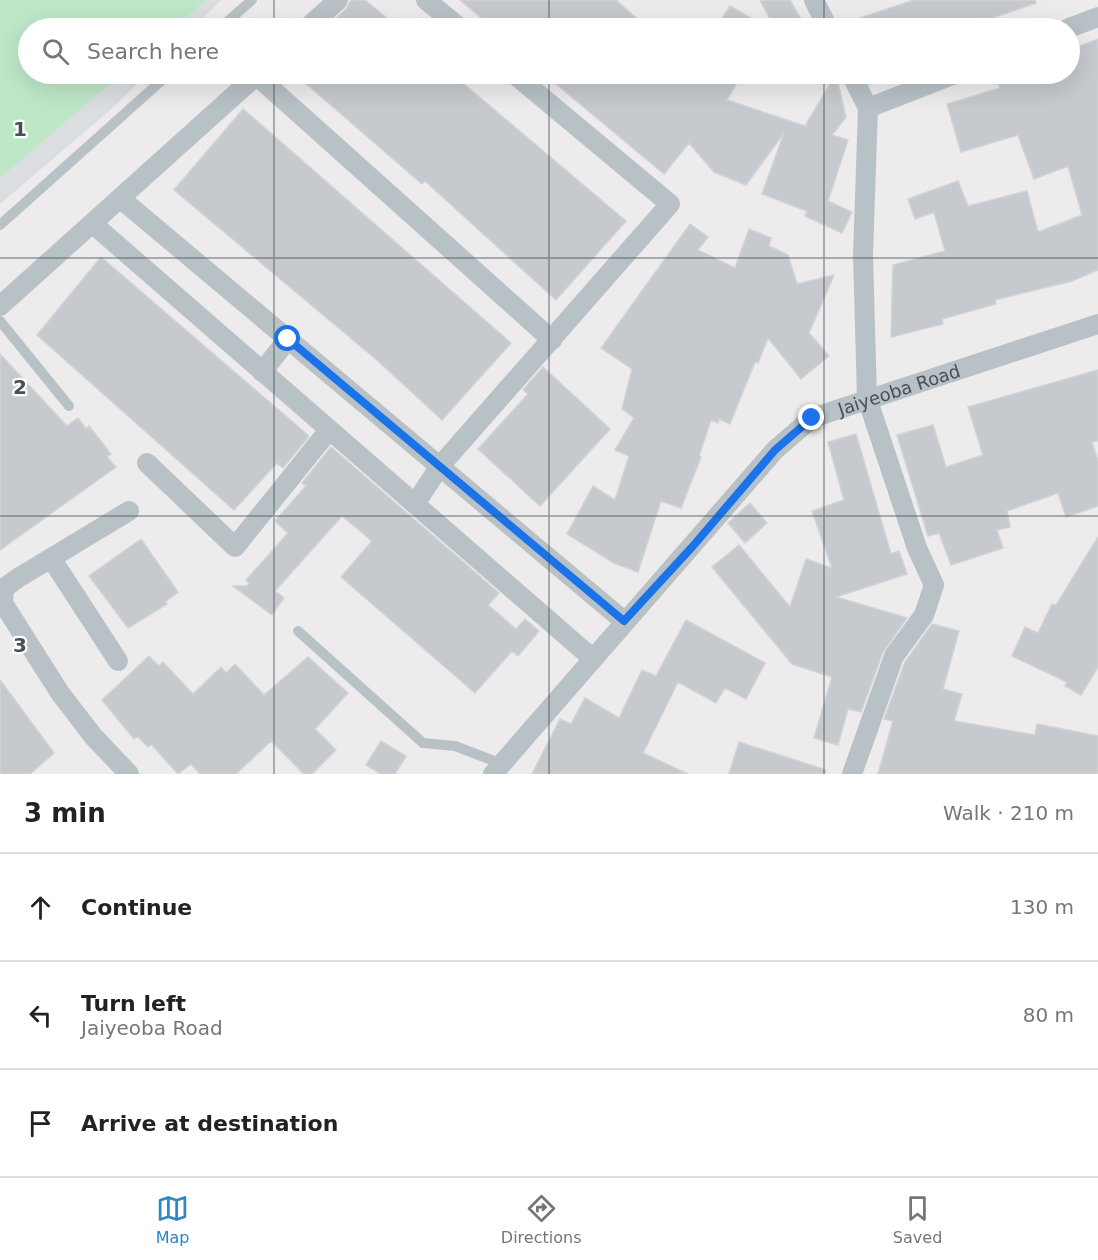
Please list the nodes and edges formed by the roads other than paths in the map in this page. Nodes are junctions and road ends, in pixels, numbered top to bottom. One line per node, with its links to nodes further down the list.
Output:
1 (252, 0): 6 (lane)
2 (338, 0): 7 (street)
3 (426, 0): 8 (street)
4 (814, 0): 9 (street)
5 (1098, 17): 10 (street)
6 (231, 18)
7 (318, 18)
8 (448, 18)
9 (823, 18)
10 (1080, 24)
11 (159, 84): 20 (lane)
12 (246, 84): 18 (street)
13 (268, 84): 25 (street)
14 (526, 84): 25 (street)
15 (856, 84): 17 (street)
16 (929, 84): 17 (street)
17 (868, 108): 27 (street)
18 (121, 200): 19 (street); 24 (street)
19 (93, 224): 21 (street); 26 (street)
20 (0, 225)
21 (0, 306)
22 (0, 321): 28 (lane)
23 (1098, 324): 27 (street, Jaiyeoba Road)
24 (288, 339): 26 (street); 31 (street)
25 (552, 340): 31 (street)
26 (262, 372): 29 (street)
27 (867, 398): 36 (street, Jaiyeoba Road); 42 (street)
28 (69, 406)
29 (329, 430): 30 (street); 32 (street)
30 (147, 463)
31 (440, 466): 32 (street); 36 (street)
32 (415, 504): 38 (street)
33 (129, 511): 34 (street)
34 (51, 558): 35 (street); 39 (street)
35 (1, 602): 41 (street)
36 (624, 621): 38 (street, Jaiyeoba Road)
37 (298, 631): 40 (lane)
38 (592, 658): 40 (street, Jaiyeoba Road)
39 (118, 662)
40 (497, 769)
41 (129, 774)
42 (852, 774)

